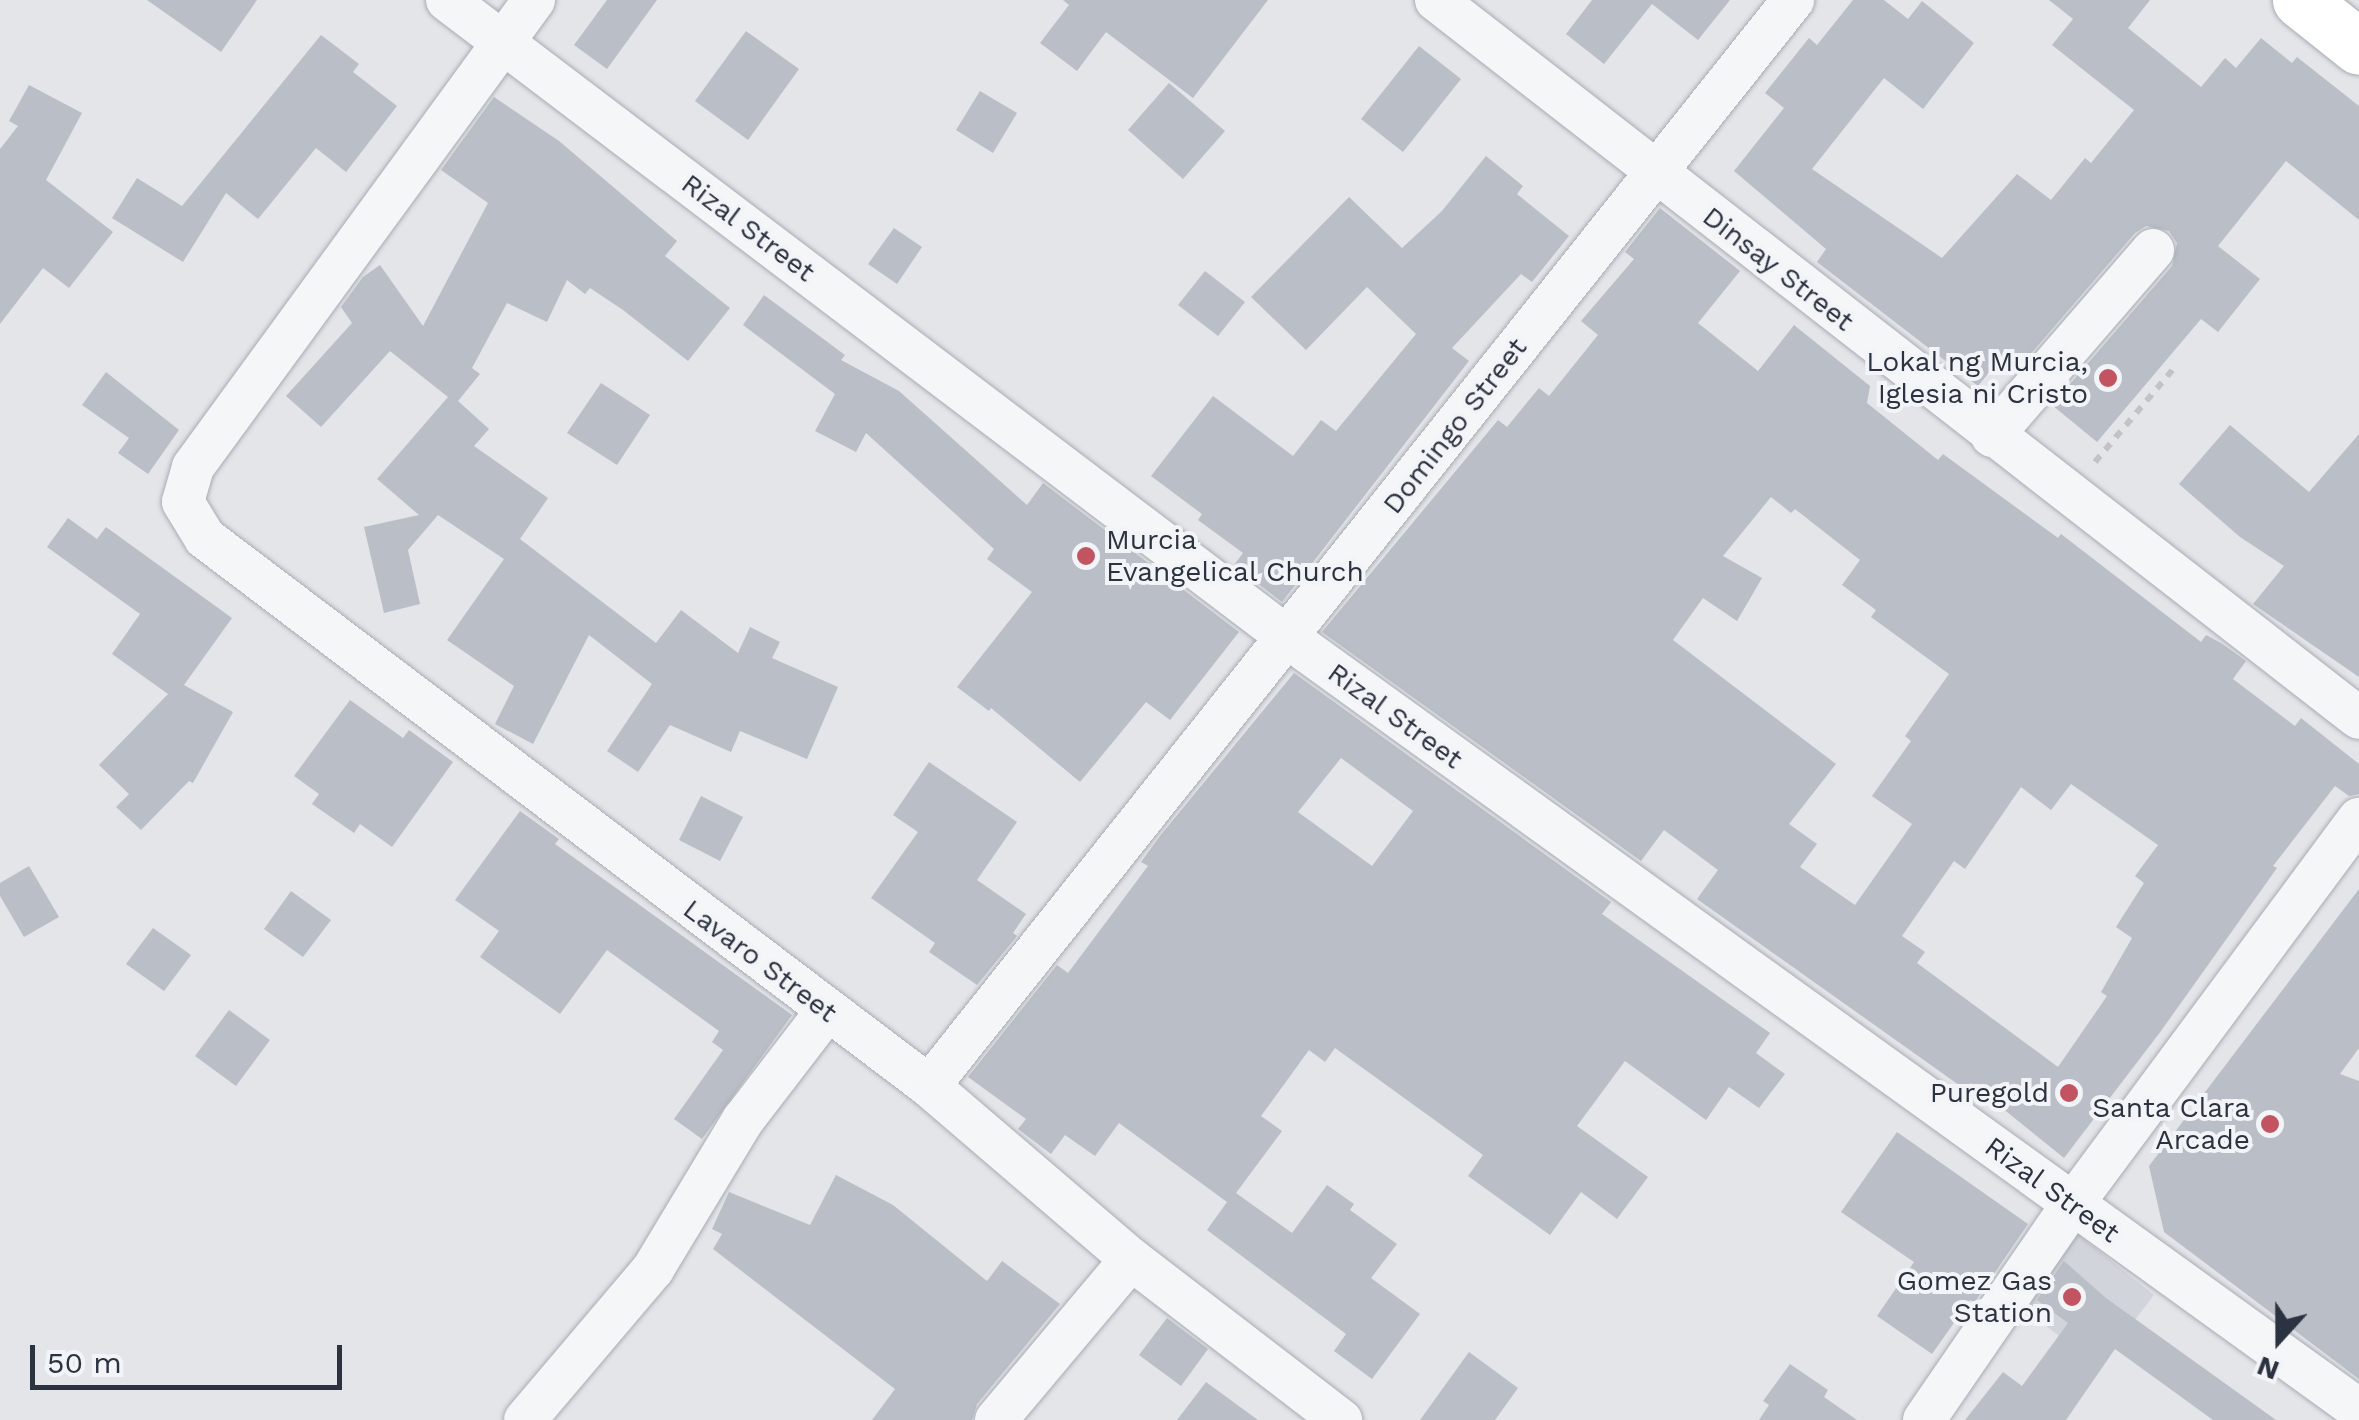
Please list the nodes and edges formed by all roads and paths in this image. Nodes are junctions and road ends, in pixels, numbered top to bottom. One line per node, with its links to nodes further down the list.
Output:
1 (447, 0): 7 (street, Rizal Street)
2 (534, 0): 7 (street)
3 (1436, 0): 8 (street, Dinsay Street)
4 (1793, 0): 8 (street, Domingo Street)
5 (2300, 0): 6 (highway)
6 (2356, 40)
7 (503, 42): 13 (street, Rizal Street); 16 (street, Lavaro Street)
8 (1655, 174): 11 (street, Dinsay Street); 13 (street, Domingo Street)
9 (2154, 250): 11 (street)
10 (2175, 368): 12 (path)
11 (1992, 436): 12 (street, Dinsay Street)
12 (2068, 494): 14 (street, Dinsay Street)
13 (1287, 638): 17 (street, Domingo Street); 18 (street, Rizal Street)
14 (2359, 718)
15 (2359, 819): 18 (street)
16 (826, 1012): 17 (street, Lavaro Street); 21 (street)
17 (929, 1086): 19 (street, Lavaro Street)
18 (2072, 1205): 20 (street, Rizal Street); 24 (street)
19 (1131, 1259): 22 (street); 23 (street, Lavaro Street)
20 (2359, 1410)
21 (524, 1420)
22 (996, 1420)
23 (1341, 1420)
24 (1924, 1420)

